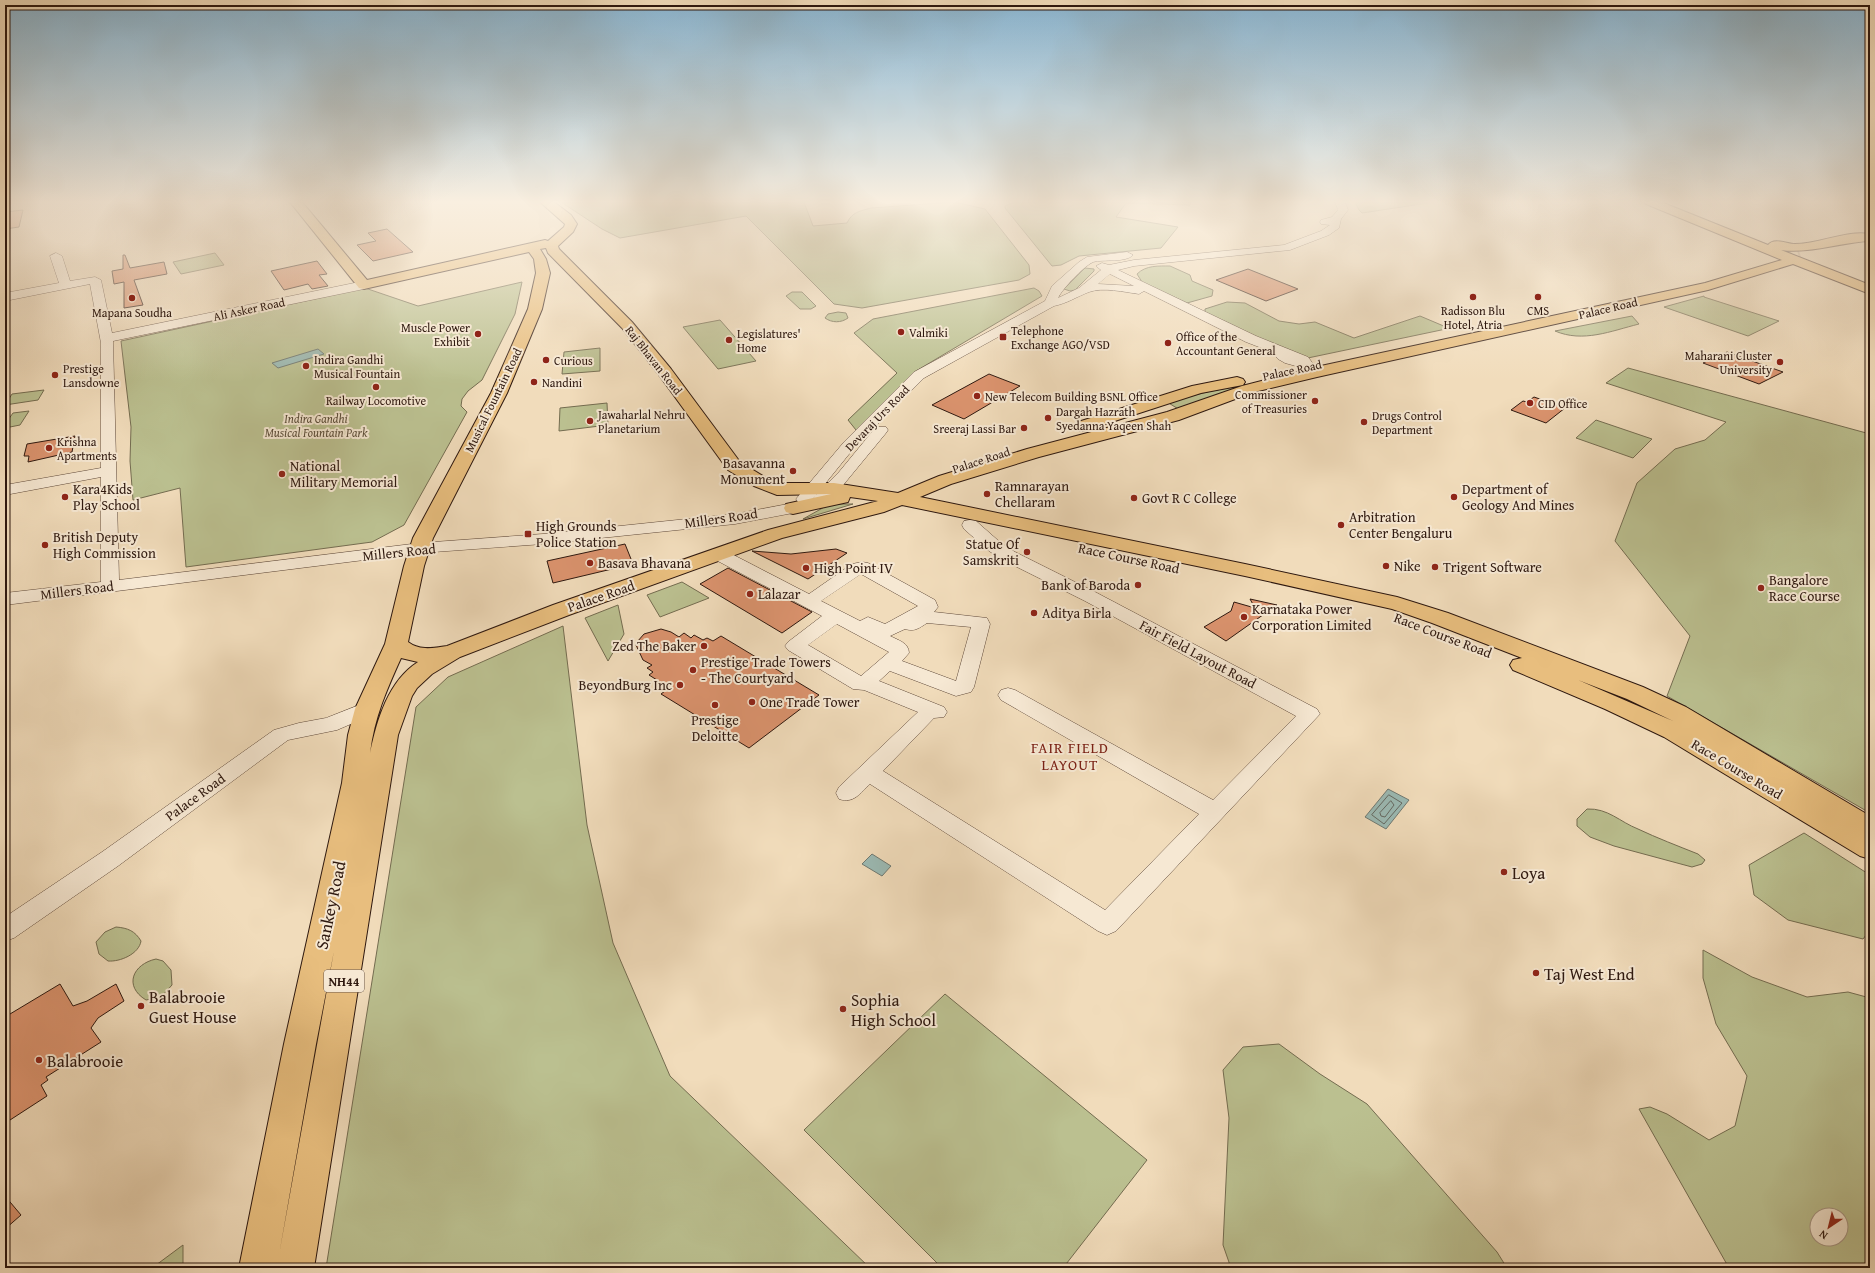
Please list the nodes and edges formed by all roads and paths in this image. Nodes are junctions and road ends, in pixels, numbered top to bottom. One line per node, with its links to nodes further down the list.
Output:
1 (58, 261): 20 (street)
2 (345, 261): 19 (main road)
3 (468, 261): 19 (main road, Ali Asker Road)
4 (541, 261): 16 (main road, Musical Fountain Road)
5 (563, 261): 15 (main road, Raj Bhavan Road)
6 (1087, 261): 21 (street)
7 (1088, 261): 14 (street)
8 (1150, 261): 14 (street, Devaraj Urs Road)
9 (1752, 261): 18 (main road)
10 (1783, 261): 18 (main road)
11 (1813, 261): 18 (main road)
12 (1814, 261): 22 (main road)
13 (1815, 261): 17 (main road)
14 (1109, 269): 23 (street, Devaraj Urs Road); 24 (street)
15 (578, 276): 16 (main road); 35 (main road, Raj Bhavan Road)
16 (552, 278): 40 (main road, Musical Fountain Road)
17 (1870, 283)
18 (1703, 284): 29 (main road, Palace Road)
19 (364, 285): 27 (street, Ali Asker Road)
20 (66, 286): 25 (street); 27 (street)
21 (1056, 289): 23 (street); 26 (street)
22 (1870, 290)
23 (1082, 292): 24 (street); 26 (street, Devaraj Urs Road)
24 (1158, 294): 29 (street)
25 (5, 297)
26 (1050, 303): 28 (street, Devaraj Urs Road)
27 (107, 338): 33 (street)
28 (962, 352): 35 (street, Devaraj Urs Road); 35 (street, Devaraj Urs Road)
29 (1314, 367): 30 (main road, Palace Road); 31 (main road, Palace Road)
30 (1101, 420): 31 (main road); 37 (main road, Palace Road)
31 (1115, 431): 32 (main road, Palace Road)
32 (1045, 451): 36 (main road, Palace Road); 38 (main road, Palace Road)
33 (109, 471): 34 (street); 42 (street)
34 (5, 490)
35 (807, 497): 37 (main road, Race Course Road); 39 (main road, Palace Road); 40 (street, Millers Road)
36 (902, 499): 37 (main road, Palace Road); 38 (main road, Race Course Road)
37 (874, 501): 38 (main road, Race Course Road); 39 (main road, Palace Road)
38 (971, 519): 57 (street, Fair Field Layout Road); 58 (main road, Race Course Road); 59 (main road, Race Course Road)
39 (781, 532): 41 (main road, Palace Road)
40 (420, 548): 42 (street, Millers Road); 46 (main road, Sankey Road)
41 (723, 552): 43 (street); 45 (street); 48 (main road, Palace Road)
42 (110, 585): 44 (street, Millers Road)
43 (817, 596): 43 (street)
44 (5, 599)
45 (835, 616): 47 (street); 51 (street)
46 (396, 644): 48 (main road); 54 (main road, Sankey Road)
47 (890, 644): 49 (street); 49 (street)
48 (452, 652): 50 (main road, Palace Road)
49 (887, 663): 51 (street)
50 (424, 670): 53 (main road, Sankey Road / NH44)
51 (865, 683): 55 (street)
52 (1008, 695): 57 (street)
53 (400, 696): 54 (main road, Palace Road); 62 (main road, Sankey Road / NH44)
54 (367, 709): 60 (street, Palace Road); 61 (main road, Sankey Road)
55 (869, 772): 56 (street); 57 (street, Fair Field Layout Road)
56 (847, 793)
57 (1216, 812)
58 (1870, 829)
59 (1870, 848)
60 (5, 930)
61 (258, 1268)
62 (295, 1268)

